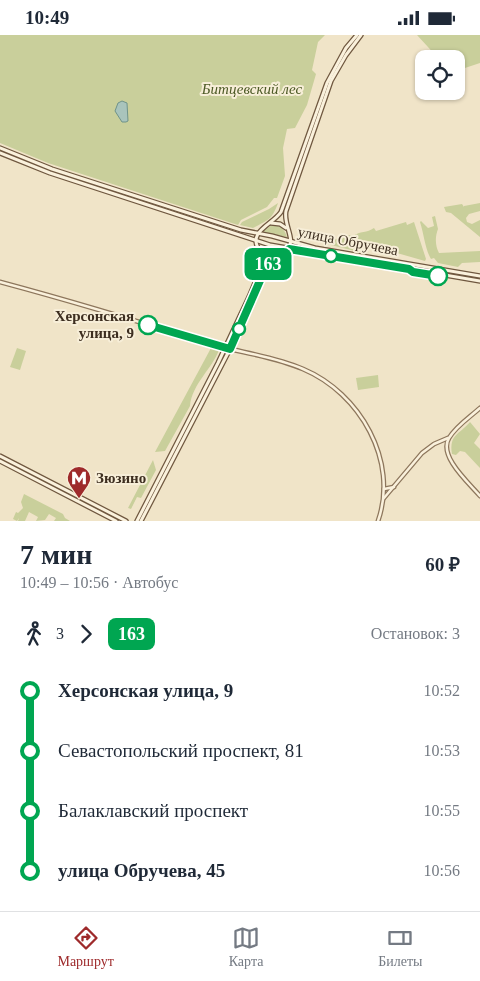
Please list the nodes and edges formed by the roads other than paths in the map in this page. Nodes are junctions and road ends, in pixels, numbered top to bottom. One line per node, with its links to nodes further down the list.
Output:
1 (359, 35): 4 (main road); 5 (main road)
2 (0, 148): 6 (main road, улица Обручева)
3 (0, 153): 7 (main road, улица Обручева)
4 (268, 224): 5 (main road); 6 (main road)
5 (287, 230): 8 (main road)
6 (257, 233): 7 (main road); 8 (main road, улица Обручева)
7 (257, 241): 9 (main road, улица Обручева); 10 (main road)
8 (291, 241): 9 (main road); 12 (main road, улица Обручева)
9 (289, 249): 11 (main road); 13 (main road, улица Обручева)
10 (260, 251): 11 (main road); 15 (main road)
11 (278, 257): 15 (main road)
12 (480, 275)
13 (480, 281)
14 (0, 283): 15 (street)
15 (227, 349): 23 (street); 28 (main road); 29 (main road)
16 (480, 408): 17 (street)
17 (450, 437): 18 (street); 19 (street)
18 (442, 441): 19 (street); 22 (street)
19 (447, 444): 24 (street)
20 (0, 456): 27 (main road)
21 (0, 461): 26 (main road)
22 (395, 487): 23 (street); 25 (street)
23 (384, 489): 25 (street)
24 (480, 496)
25 (383, 499): 30 (street)
26 (116, 521)
27 (126, 521)
28 (137, 521)
29 (141, 521)
30 (378, 521)

